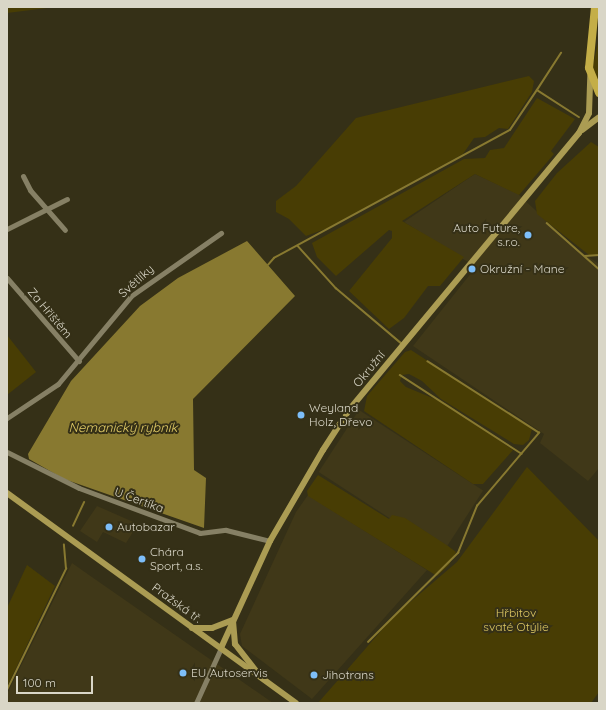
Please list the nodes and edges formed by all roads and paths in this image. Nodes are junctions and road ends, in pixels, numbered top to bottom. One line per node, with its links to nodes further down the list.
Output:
1 (595, 7): 3 (highway)
2 (599, 33): 3 (highway)
3 (592, 44): 4 (highway)
4 (590, 76): 5 (highway); 7 (main road, Okružní)
5 (599, 93)
6 (599, 117): 7 (main road, Okružní)
7 (579, 132): 19 (main road, Okružní)
8 (23, 176): 10 (street)
9 (67, 199): 10 (street)
10 (47, 208): 11 (street); 12 (street)
11 (7, 229)
12 (65, 230)
13 (221, 233): 15 (street, Světlíky)
14 (7, 278): 15 (street, Za Hřištěm)
15 (79, 361): 16 (street)
16 (7, 418)
17 (7, 452): 19 (street, U Čertíka)
18 (7, 494): 21 (main road, Pražská tř.)
19 (270, 541): 20 (main road, Okružní)
20 (233, 620): 21 (main road); 22 (main road, Okružní); 23 (main road)
21 (192, 628): 22 (main road, Pražská tř.)
22 (221, 648): 23 (main road, Pražská tř.); 24 (street)
23 (262, 678): 25 (main road, Pražská tř.)
24 (196, 703)
25 (296, 703)

